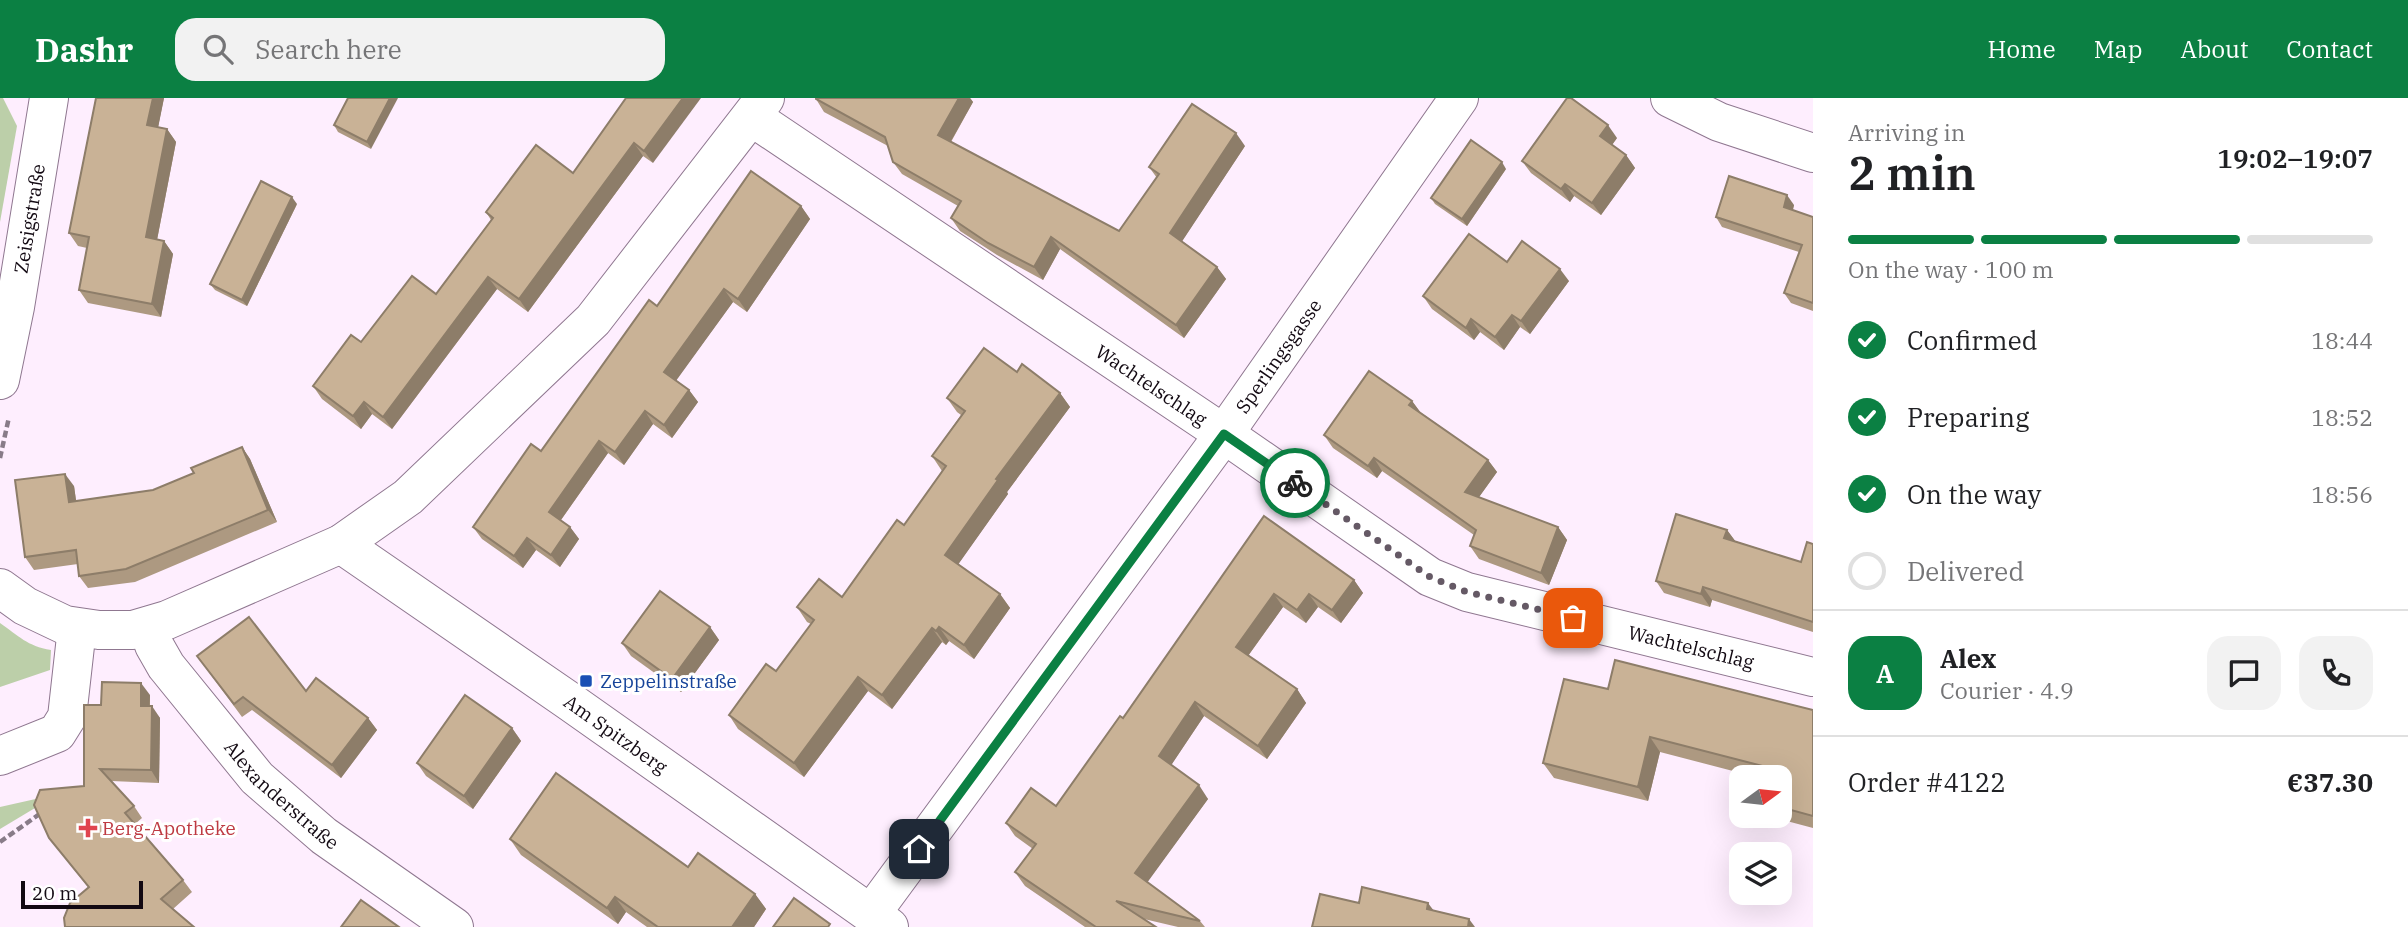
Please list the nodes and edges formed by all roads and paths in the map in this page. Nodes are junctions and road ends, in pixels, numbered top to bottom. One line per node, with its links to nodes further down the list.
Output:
1 (49, 98): 6 (street, Zeisigstraße)
2 (1459, 98): 7 (street, Sperlingsgasse)
3 (1670, 98): 5 (street)
4 (758, 108): 7 (street, Wachtelschlag); 9 (street)
5 (1813, 153)
6 (5, 396): 8 (path)
7 (1224, 434): 13 (street, Wachtelschlag); 17 (street, Sperlingsgasse)
8 (0, 458)
9 (341, 544): 11 (street); 17 (street, Am Spitzberg)
10 (0, 588): 12 (street)
11 (148, 626): 12 (street); 18 (street, Alexanderstraße)
12 (76, 628): 14 (street)
13 (1813, 677)
14 (0, 756)
15 (43, 809): 16 (path)
16 (0, 842)
17 (880, 921)
18 (454, 927)

